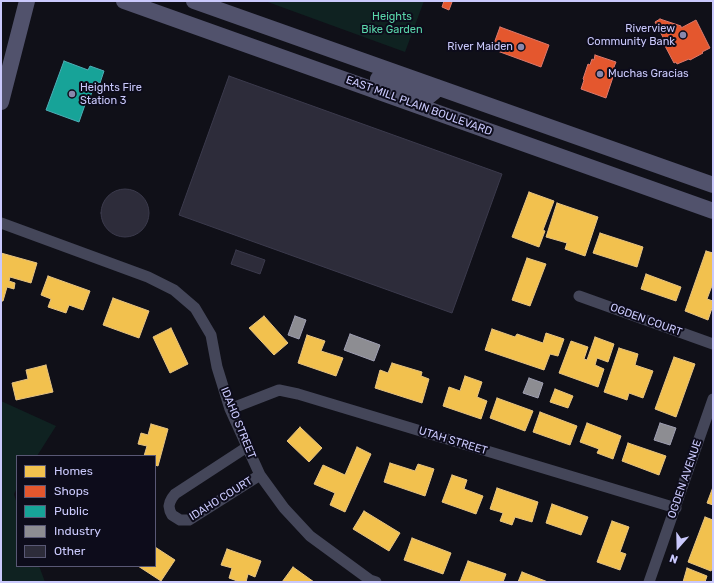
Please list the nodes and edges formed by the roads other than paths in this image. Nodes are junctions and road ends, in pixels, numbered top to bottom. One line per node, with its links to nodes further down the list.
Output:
1 (27, 1): 8 (main road)
2 (124, 1): 4 (main road, EAST MILL PLAIN BOULEVARD)
3 (194, 1): 5 (main road)
4 (171, 18): 5 (main road); 6 (main road, EAST MILL PLAIN BOULEVARD)
5 (304, 40): 7 (main road)
6 (320, 70): 7 (main road); 10 (main road, EAST MILL PLAIN BOULEVARD)
7 (437, 87): 9 (main road)
8 (1, 102)
9 (713, 185)
10 (713, 211)
11 (1, 224): 15 (street, IDAHO STREET)
12 (579, 296): 13 (street, OGDEN COURT)
13 (713, 344)
14 (713, 399): 18 (street, OGDEN AVENUE)
15 (230, 409): 16 (street, IDAHO STREET); 18 (street, UTAH STREET)
16 (247, 447): 17 (street, IDAHO STREET); 17 (street, IDAHO COURT)
17 (260, 475): 19 (street, IDAHO STREET)
18 (676, 508): 20 (street, OGDEN AVENUE)
19 (376, 582)
20 (649, 582)

